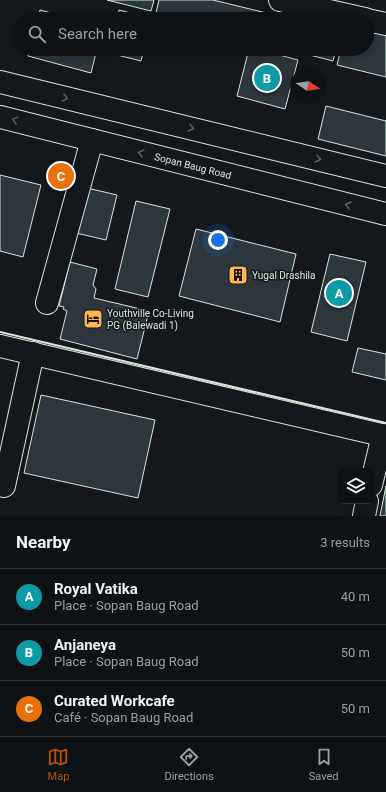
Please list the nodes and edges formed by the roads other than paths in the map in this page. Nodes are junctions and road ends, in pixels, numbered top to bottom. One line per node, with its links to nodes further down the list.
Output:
1 (280, 0): 2 (street)
2 (334, 12)
3 (374, 21): 4 (street)
4 (386, 24)
5 (0, 82): 8 (street, one-way to 8)
6 (0, 117): 7 (street, Sopan Baug Road, one-way to 6)
7 (92, 140): 9 (street, Sopan Baug Road, one-way to 7); 10 (street)
8 (386, 176)
9 (386, 214)
10 (47, 303)
11 (0, 346): 12 (street)
12 (33, 353): 13 (street); 15 (street)
13 (379, 434): 14 (street)
14 (374, 468)
15 (4, 486)
16 (366, 504): 17 (street)
17 (364, 516)

